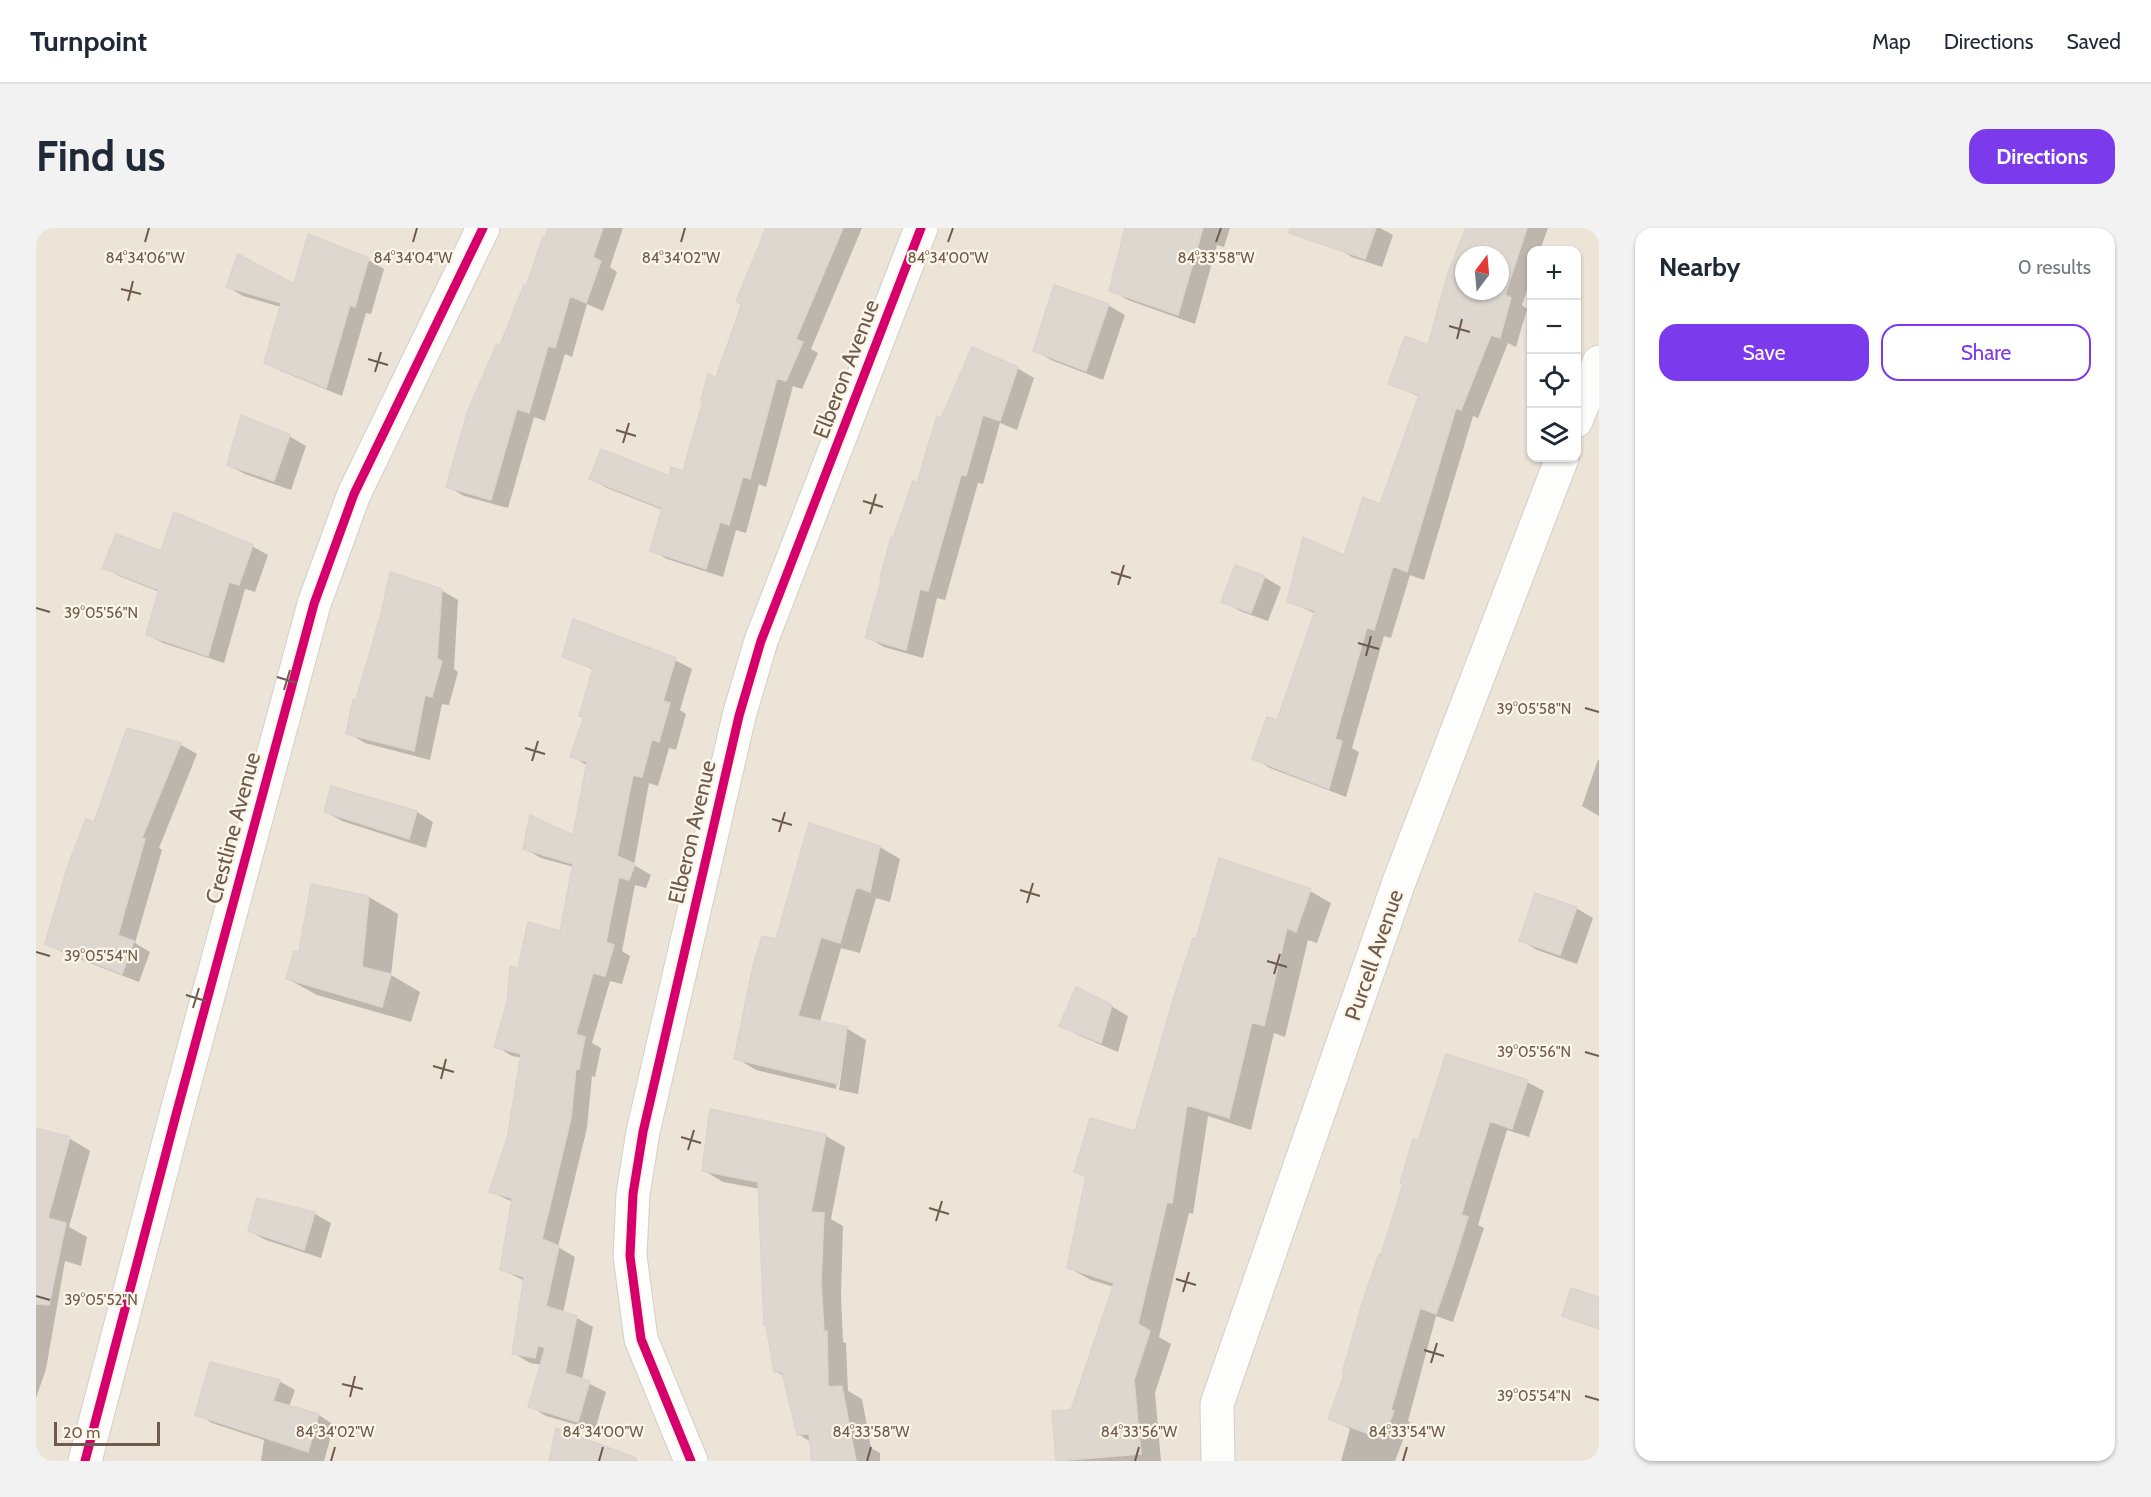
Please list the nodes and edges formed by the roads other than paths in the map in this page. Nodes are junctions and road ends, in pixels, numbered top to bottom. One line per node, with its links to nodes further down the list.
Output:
1 (483, 228): 6 (street, Crestline Avenue)
2 (921, 228): 7 (street, Elberon Avenue)
3 (1599, 362): 4 (street)
4 (1581, 408)
5 (1560, 462): 8 (street, Purcell Avenue)
6 (85, 1461)
7 (691, 1461)
8 (1218, 1461)

